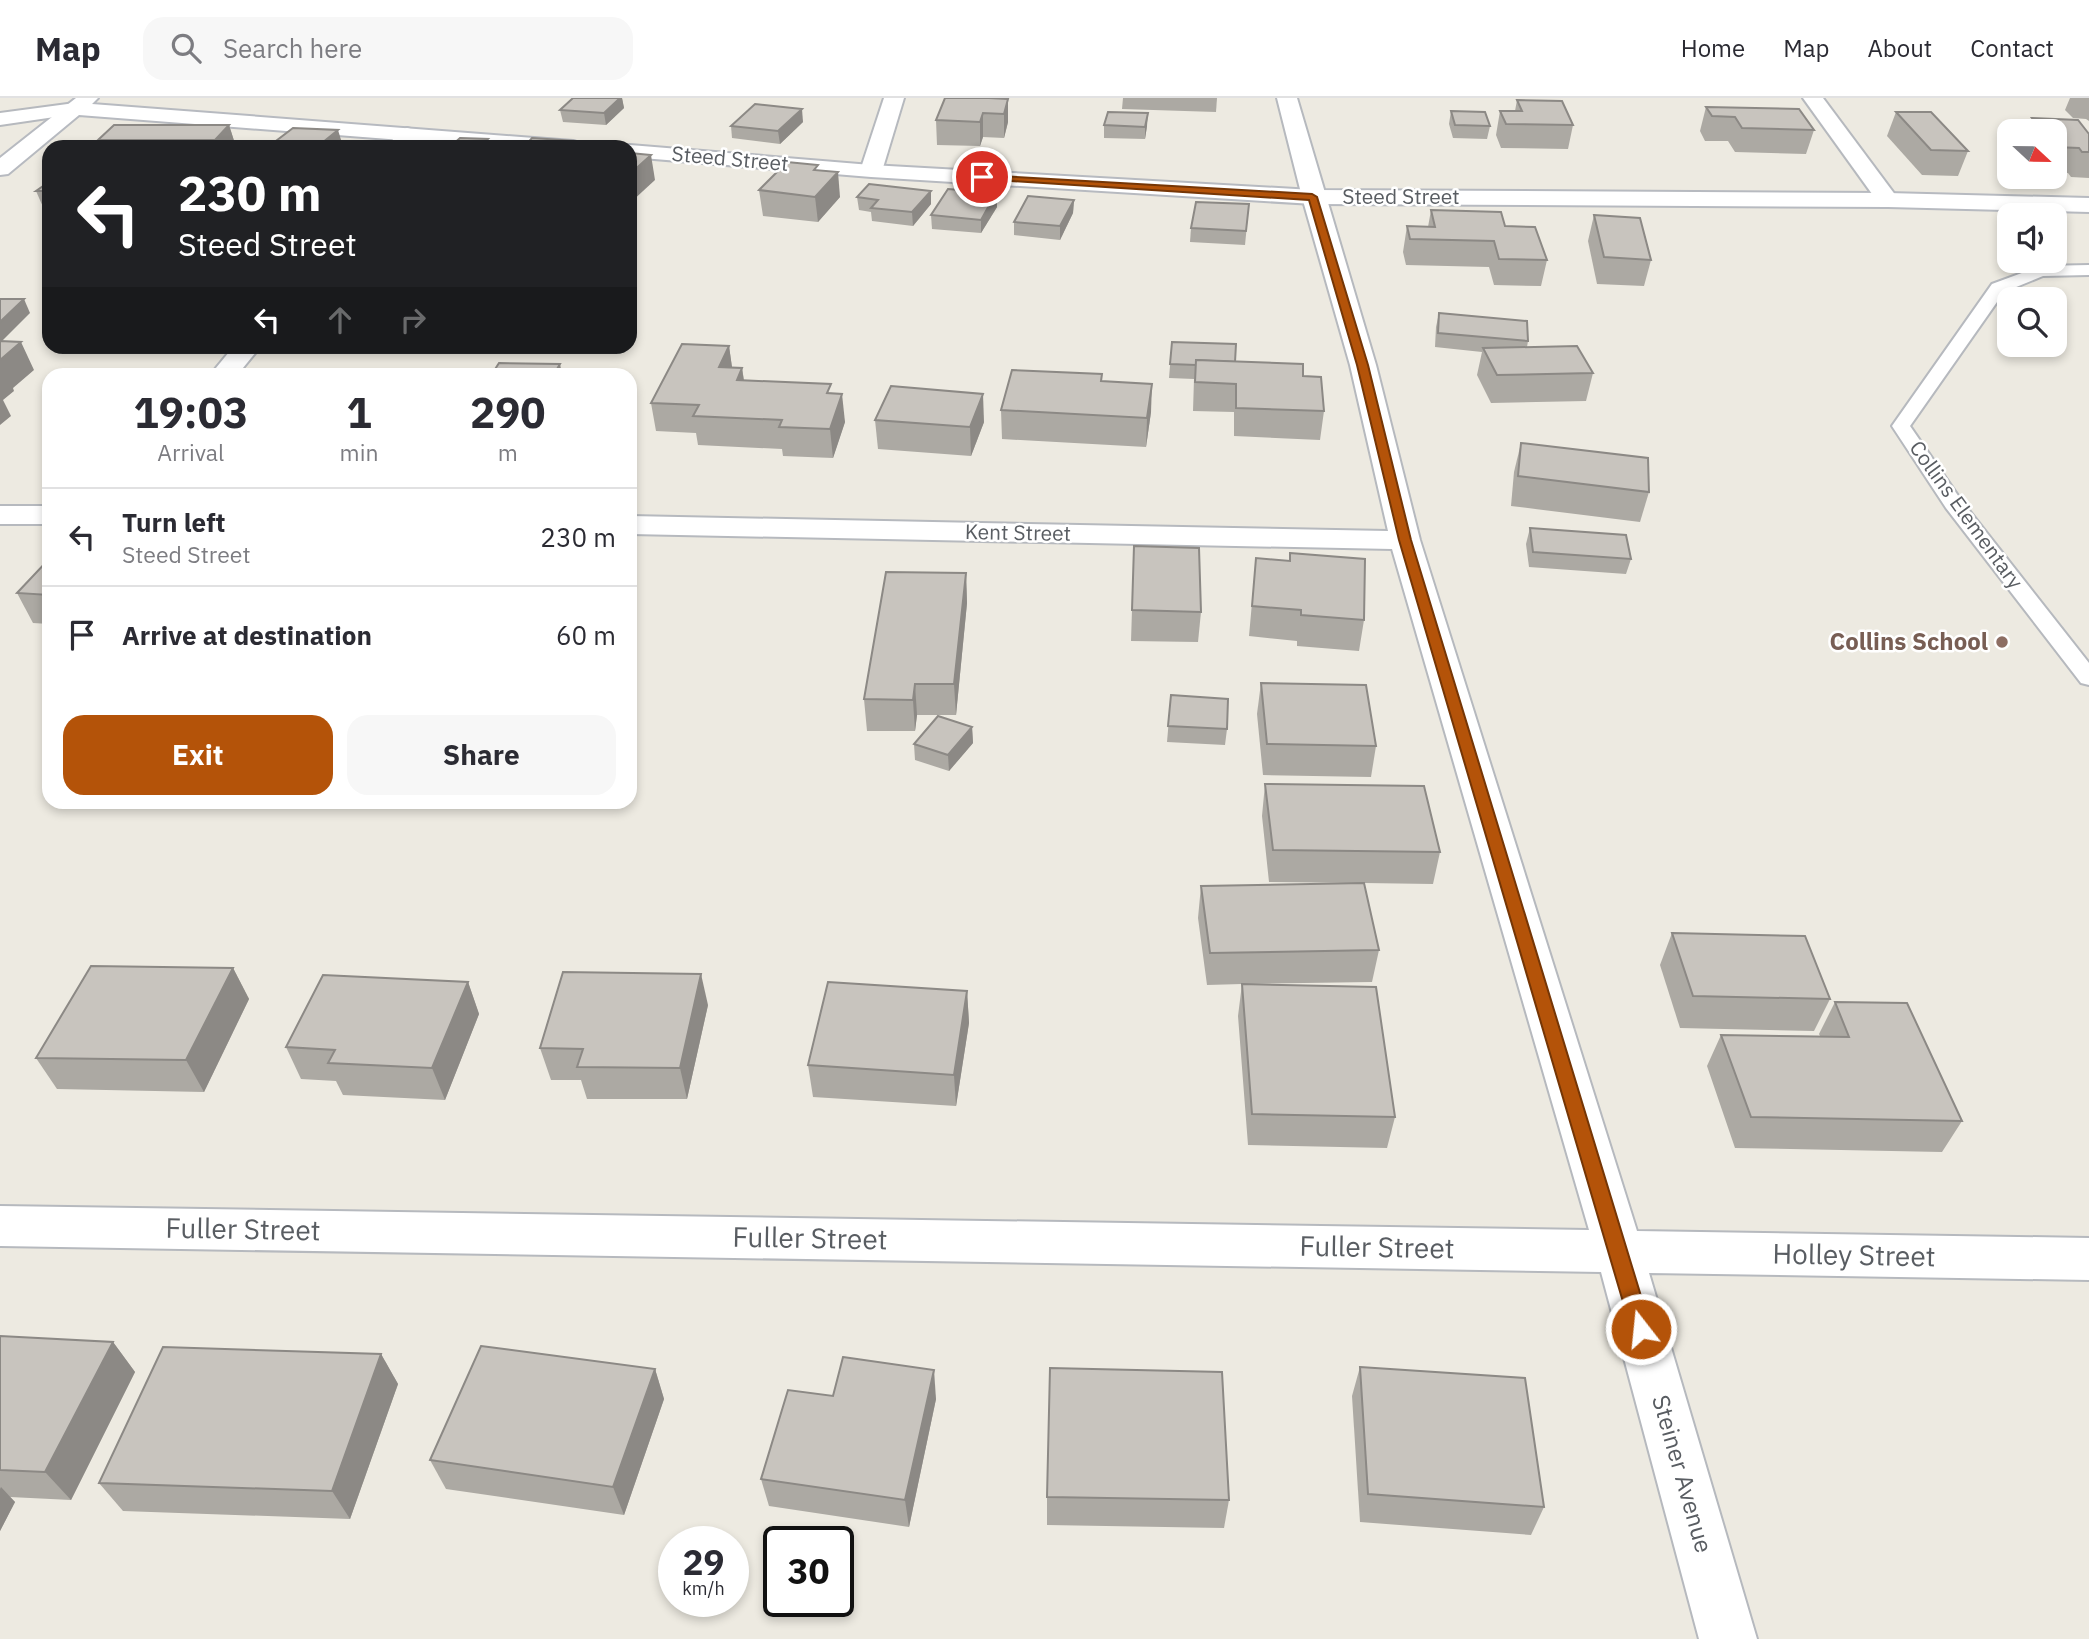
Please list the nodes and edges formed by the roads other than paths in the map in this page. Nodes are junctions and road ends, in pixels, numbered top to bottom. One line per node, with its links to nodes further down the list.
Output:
1 (894, 98): 9 (street)
2 (1287, 98): 10 (street, Steiner Avenue)
3 (1813, 98): 11 (street)
4 (82, 104): 5 (street); 6 (street); 8 (street)
5 (0, 119)
6 (402, 140)
7 (637, 153): 9 (street, Steed Street)
8 (0, 169)
9 (871, 171): 10 (street, Steed Street)
10 (1312, 197): 11 (street, Steed Street); 19 (street, Steiner Avenue)
11 (1888, 200): 12 (street, Steed Street)
12 (2089, 205)
13 (2089, 271): 20 (lane, Collins Elementary)
14 (241, 354): 15 (street)
15 (229, 368)
16 (0, 515): 17 (street)
17 (42, 515)
18 (637, 525): 19 (street, Kent Street)
19 (1405, 540): 22 (street, Steiner Avenue)
20 (2089, 678)
21 (0, 1226): 22 (street, Fuller Street)
22 (1619, 1251): 23 (street, Holley Street); 24 (street, Steiner Avenue)
23 (2089, 1259)
24 (1728, 1639)

